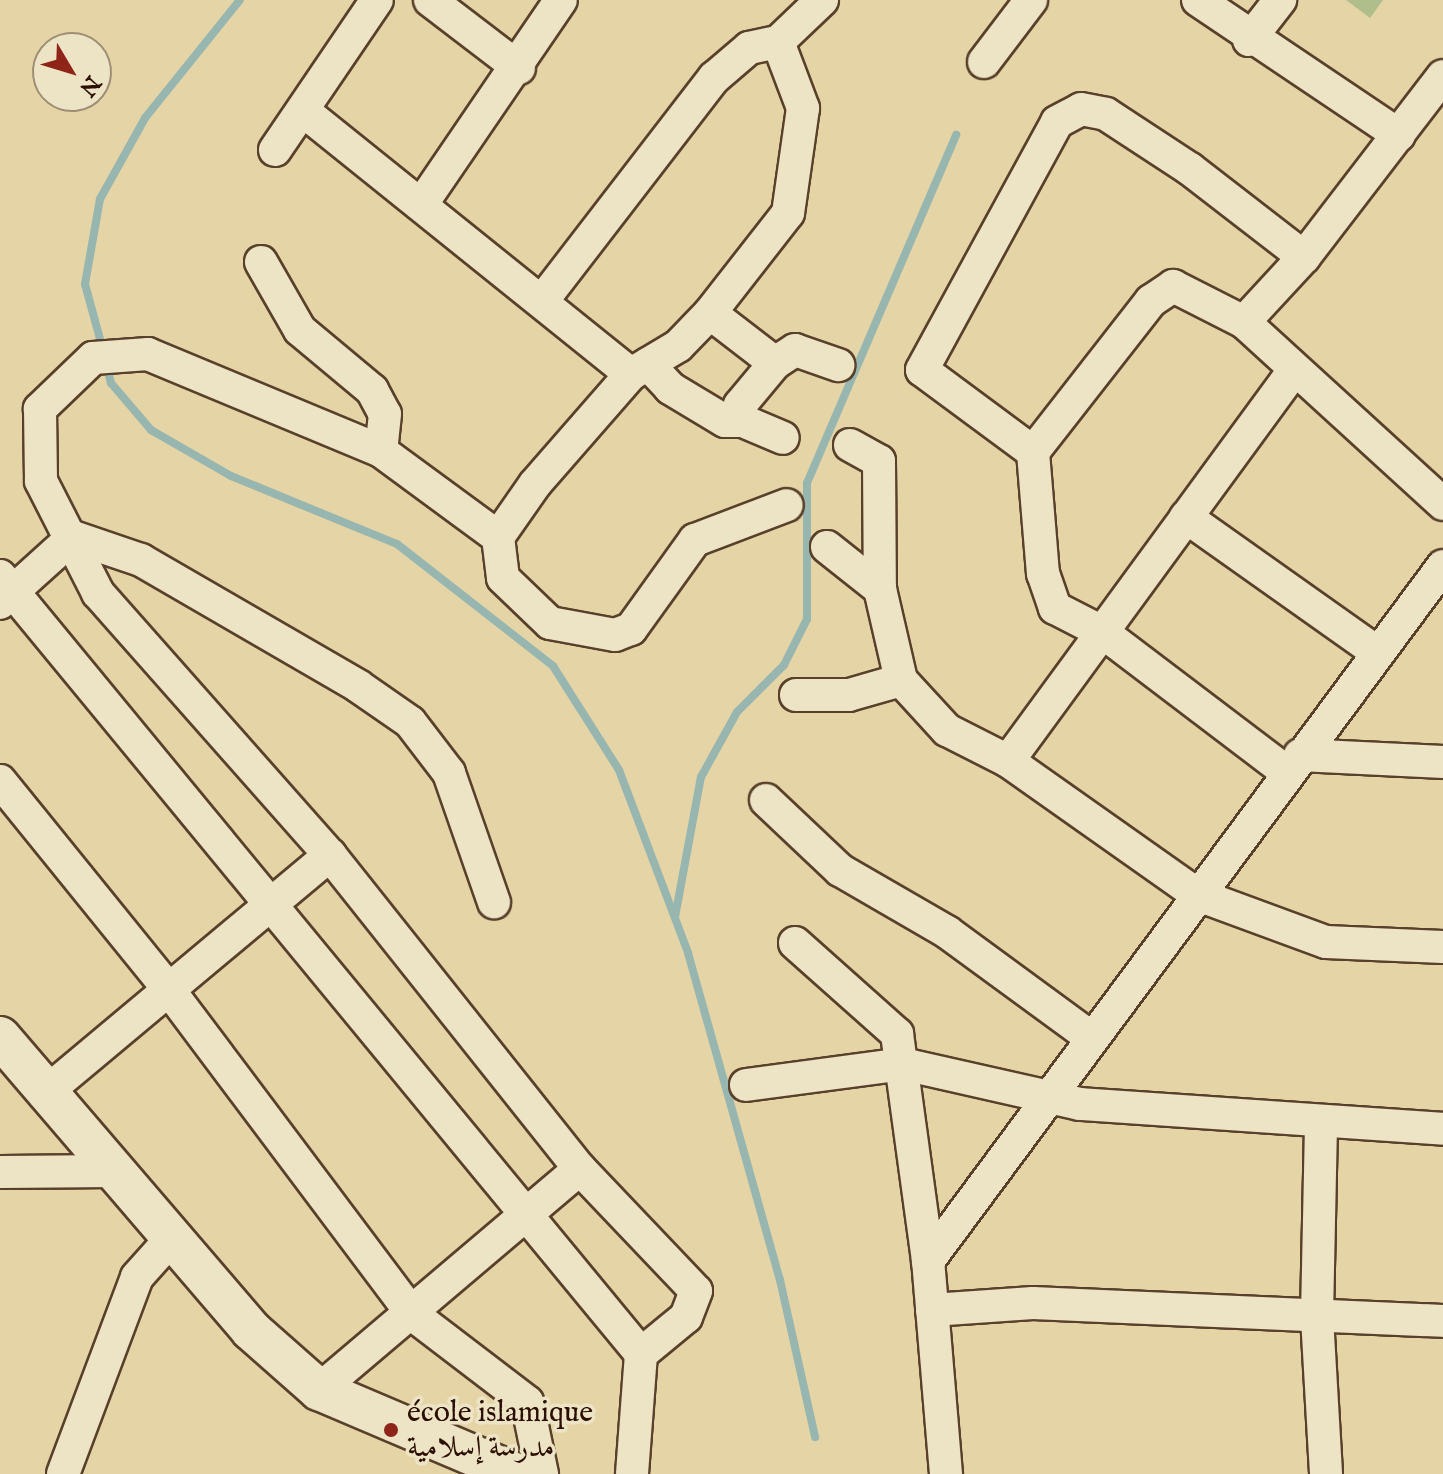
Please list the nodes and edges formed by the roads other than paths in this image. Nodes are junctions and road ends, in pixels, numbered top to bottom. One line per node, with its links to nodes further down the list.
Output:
1 (377, 0): 13 (street)
2 (430, 0): 11 (street)
3 (561, 0): 11 (street)
4 (822, 0): 9 (street)
5 (1031, 0): 10 (street)
6 (1198, 0): 8 (street)
7 (1280, 0): 8 (street)
8 (1249, 40): 14 (street)
9 (778, 42): 19 (street); 20 (street)
10 (984, 62)
11 (519, 68): 16 (street)
12 (1443, 76): 14 (street)
13 (306, 113): 15 (street); 16 (street)
14 (1399, 135): 17 (street)
15 (275, 150)
16 (421, 205): 19 (street)
17 (1304, 257): 21 (street); 30 (street)
18 (261, 262): 29 (street)
19 (542, 301): 24 (street)
20 (710, 313): 22 (street); 24 (street)
21 (1244, 322): 25 (street); 30 (street)
22 (775, 363): 23 (street); 26 (street)
23 (838, 365)
24 (640, 369): 26 (street); 35 (street)
25 (1292, 373): 31 (street); 33 (street)
26 (743, 421): 27 (street)
27 (783, 438)
28 (850, 445): 38 (street)
29 (381, 451): 34 (street); 35 (street)
30 (1033, 452): 40 (street)
31 (1443, 504)
32 (787, 505): 35 (street)
33 (1186, 517): 40 (street); 41 (street)
34 (73, 537): 39 (street); 49 (street); 51 (street)
35 (498, 537)
36 (827, 547): 38 (street)
37 (1443, 566): 41 (street)
38 (880, 589): 42 (street)
39 (4, 590): 52 (street)
40 (1102, 632): 44 (street); 46 (street)
41 (1377, 652): 46 (street)
42 (901, 680): 43 (street); 44 (street)
43 (796, 695)
44 (1008, 761): 50 (street)
45 (1443, 762): 46 (street)
46 (1294, 764): 50 (street)
47 (0, 781): 55 (street)
48 (766, 800): 57 (street)
49 (330, 855): 52 (street); 64 (street)
50 (1198, 895): 54 (street); 57 (street)
51 (494, 902)
52 (267, 907): 55 (street); 67 (street)
53 (795, 943): 58 (street)
54 (1443, 947)
55 (169, 990): 60 (street); 71 (street)
56 (0, 1037): 60 (street)
57 (1092, 1038): 61 (street)
58 (903, 1064): 59 (street); 61 (street); 69 (street)
59 (746, 1085)
60 (44, 1094): 65 (street)
61 (1050, 1096): 62 (street); 69 (street)
62 (1321, 1125): 63 (street); 72 (street)
63 (1443, 1129)
64 (580, 1169): 67 (street); 74 (street)
65 (115, 1171): 66 (street); 68 (street)
66 (0, 1172)
67 (525, 1216): 71 (street); 74 (street)
68 (171, 1239): 75 (street); 76 (street)
69 (928, 1261): 70 (street)
70 (932, 1310): 72 (street); 80 (street)
71 (412, 1314): 75 (street); 78 (street)
72 (1317, 1317): 73 (street); 81 (street)
73 (1443, 1321)
74 (641, 1354): 79 (street)
75 (319, 1390): 77 (street)
76 (63, 1474)
77 (517, 1474)
78 (542, 1474)
79 (632, 1474)
80 (946, 1474)
81 (1326, 1474)

